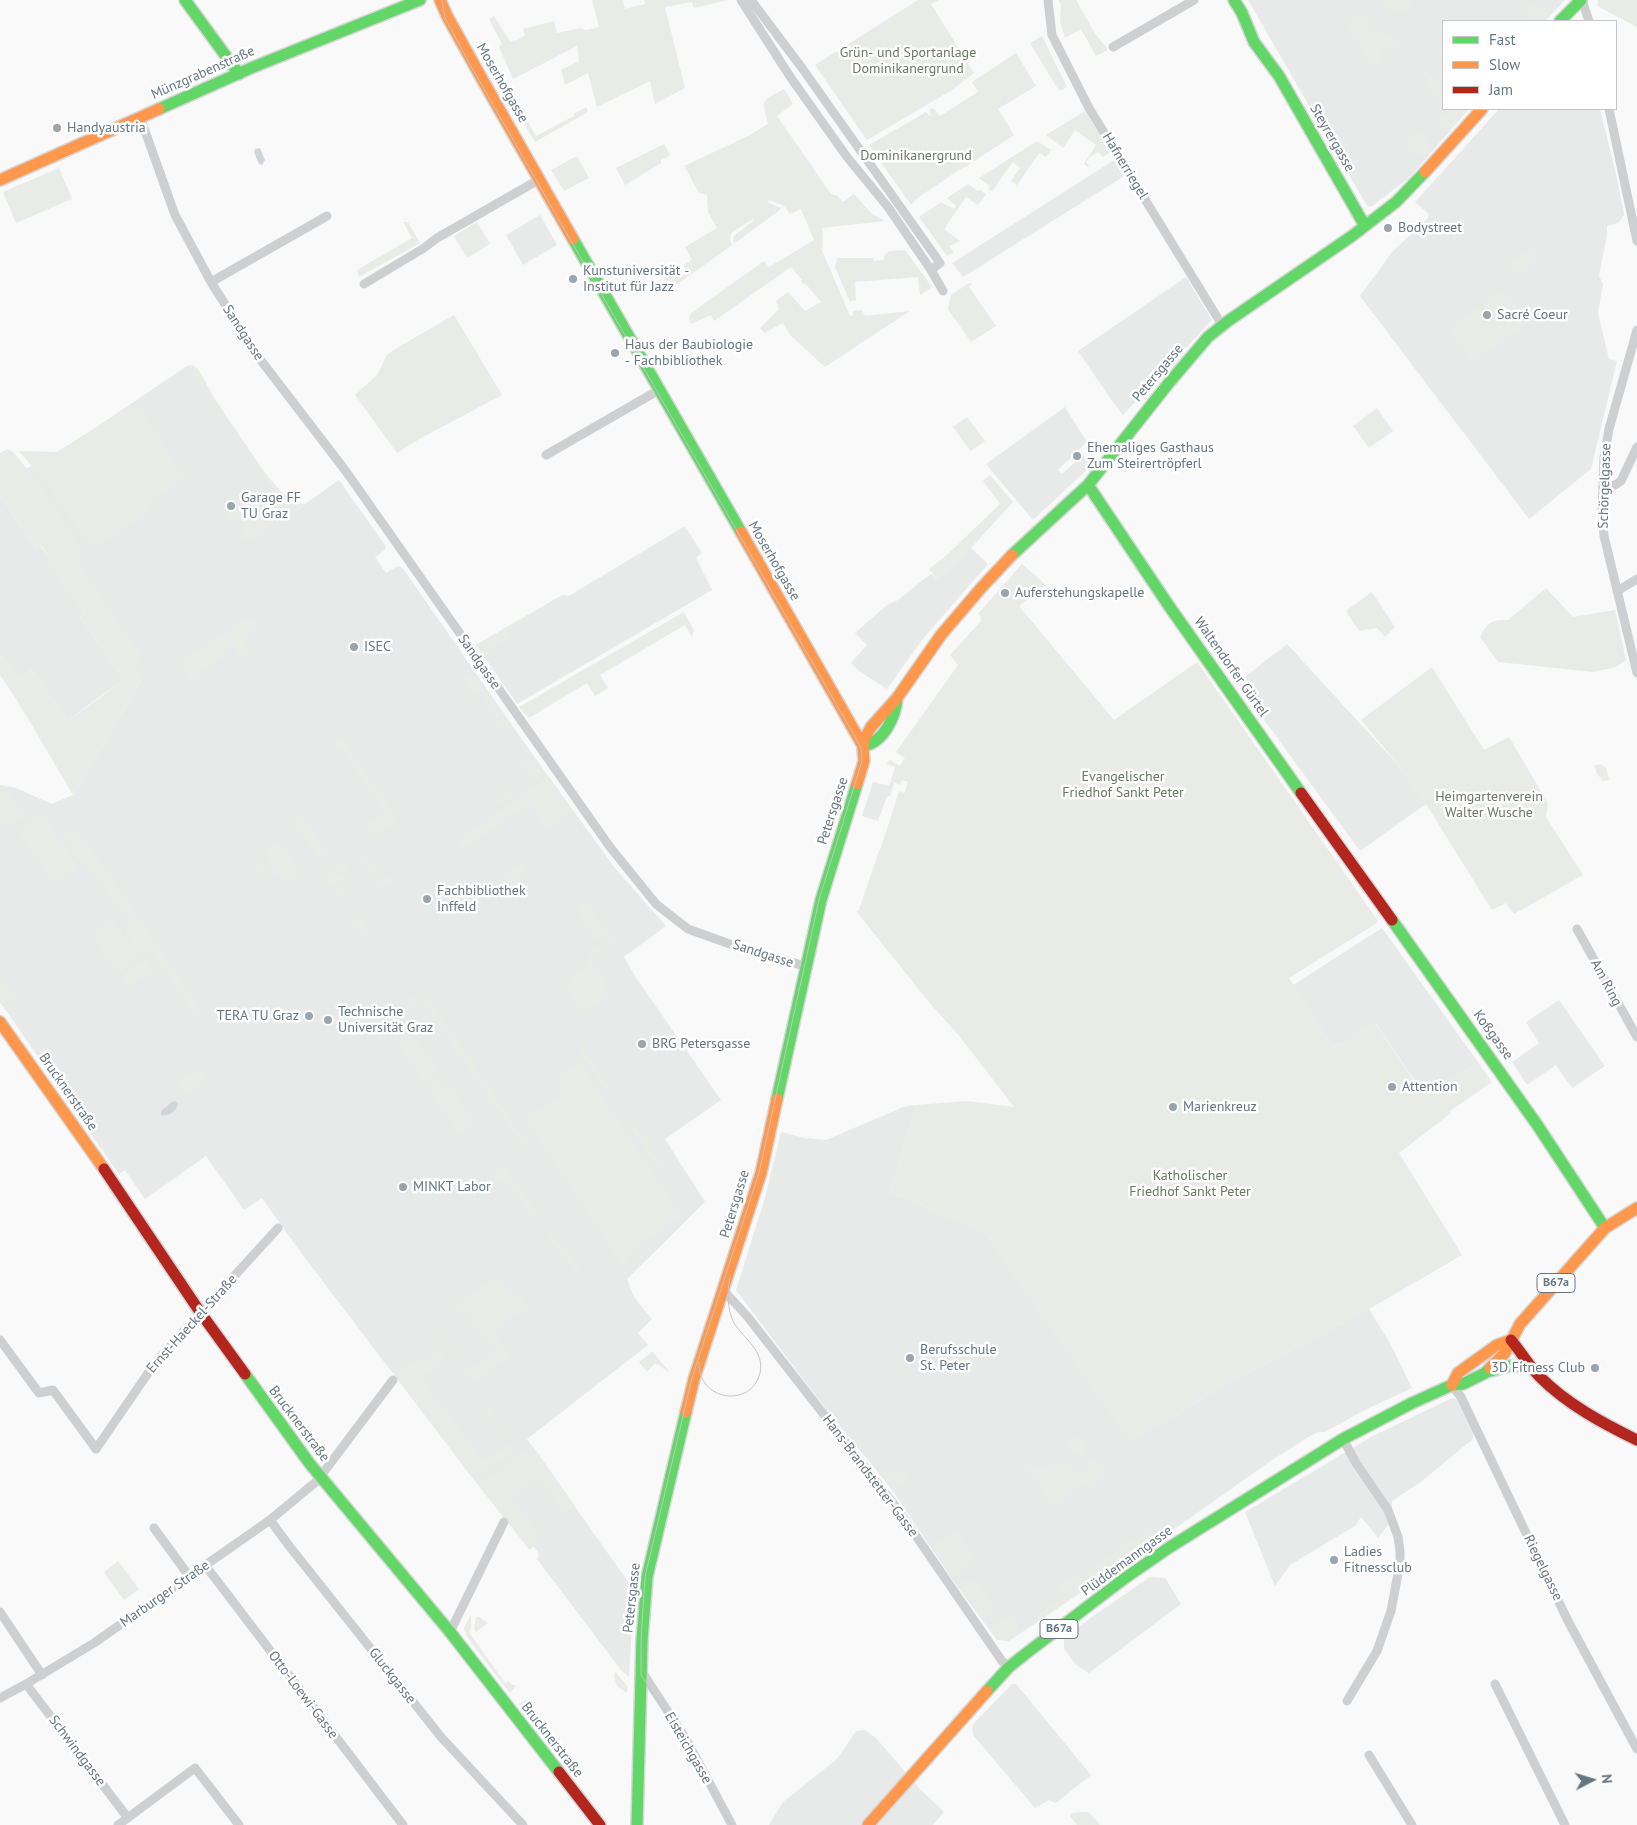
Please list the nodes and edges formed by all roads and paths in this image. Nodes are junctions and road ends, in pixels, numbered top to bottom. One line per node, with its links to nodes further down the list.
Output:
1 (185, 0): 14 (main road)
2 (420, 0): 14 (main road, Münzgrabenstraße)
3 (440, 0): 21 (main road, Moserhofgasse)
4 (741, 0): 15 (street)
5 (751, 0): 13 (street)
6 (1048, 0): 32 (street, Hafnerriegel)
7 (1194, 0): 12 (street)
8 (1234, 0): 24 (main road, Steyrergasse)
9 (1582, 0): 10 (main road); 11 (street)
10 (1561, 20)
11 (1589, 20)
12 (1113, 47)
13 (802, 68): 15 (street); 19 (street)
14 (238, 74): 18 (main road, Münzgrabenstraße)
15 (791, 78): 20 (street)
16 (1481, 110): 24 (main road, Petersgasse)
17 (1609, 110): 27 (street)
18 (140, 117): 22 (main road, Münzgrabenstraße); 29 (street, Sandgasse)
19 (860, 149): 20 (street); 25 (street)
20 (847, 158): 26 (street)
21 (540, 179): 30 (street); 34 (main road, Moserhofgasse)
22 (0, 180)
23 (327, 216): 29 (street)
24 (1365, 226): 32 (main road, Petersgasse)
25 (916, 229): 26 (street); 28 (street)
26 (909, 238): 28 (street)
27 (1637, 241)
28 (931, 270): 31 (street)
29 (211, 282): 45 (street, Sandgasse)
30 (364, 284)
31 (943, 291)
32 (1222, 325): 37 (main road, Petersgasse)
33 (1637, 330): 38 (street, Schörgelgasse)
34 (660, 390): 36 (street); 42 (main road, Moserhofgasse)
35 (1637, 447): 38 (street)
36 (546, 455)
37 (1088, 485): 42 (main road, Petersgasse); 43 (main road, Waltendorfer Gürtel)
38 (1603, 488): 40 (street, Schörgelgasse)
39 (1637, 579): 40 (street)
40 (1617, 591): 41 (street, Schörgelgasse)
41 (1637, 673)
42 (863, 746): 45 (main road, Petersgasse)
43 (1352, 864): 50 (main road, Koßgasse)
44 (1577, 929): 47 (street, Am Ring)
45 (806, 968): 51 (main road, Petersgasse)
46 (0, 1022): 52 (main road, Brucknerstraße)
47 (1637, 1037)
48 (1637, 1208): 50 (main road, Plüddemanngasse / B67a)
49 (278, 1228): 52 (street, Ernst-Haeckel-Straße)
50 (1605, 1228): 54 (main road, Plüddemanngasse / B67a)
51 (723, 1290): 69 (street, Hans-Brandstetter-Gasse); 70 (main road, Petersgasse)
52 (200, 1312): 53 (street, Ernst-Haeckel-Straße); 61 (main road, Brucknerstraße)
53 (0, 1340)
54 (1512, 1340): 55 (main road); 56 (main road, Plüddemanngasse / B67a); 58 (main road, Plüddemanngasse / B67a)
55 (1531, 1367): 56 (main road); 60 (main road)
56 (1485, 1373): 58 (main road, Plüddemanngasse / B67a)
57 (393, 1380): 61 (street, Marburger Straße)
58 (1452, 1385): 59 (main road, Plüddemanngasse / B67a); 76 (street, Riegelgasse)
59 (1343, 1439): 69 (main road, Plüddemanngasse / B67a); 75 (street)
60 (1637, 1440)
61 (320, 1476): 62 (street, Marburger Straße); 68 (main road, Brucknerstraße)
62 (270, 1520): 65 (street, Marburger Straße); 82 (street, Gluckgasse)
63 (504, 1522): 68 (street)
64 (154, 1528): 66 (street)
65 (206, 1565): 66 (street, Marburger Straße); 81 (street, Otto-Loewi-Gasse)
66 (189, 1576): 71 (street, Marburger Straße)
67 (0, 1612): 71 (street)
68 (450, 1632): 83 (main road, Brucknerstraße)
69 (1009, 1667): 86 (main road, Plüddemanngasse / B67a)
70 (642, 1672): 84 (main road, Petersgasse); 85 (street, Eisteichgasse)
71 (42, 1675): 72 (street, Marburger Straße)
72 (26, 1684): 74 (street, Marburger Straße); 78 (street, Schwindgasse)
73 (1495, 1684): 88 (street)
74 (0, 1698)
75 (1347, 1701)
76 (1637, 1750)
77 (1369, 1754): 87 (street)
78 (128, 1818): 79 (street); 80 (street)
79 (118, 1825)
80 (239, 1825)
81 (403, 1825)
82 (523, 1825)
83 (600, 1825)
84 (637, 1825)
85 (732, 1825)
86 (868, 1825)
87 (1412, 1825)
88 (1565, 1825)

